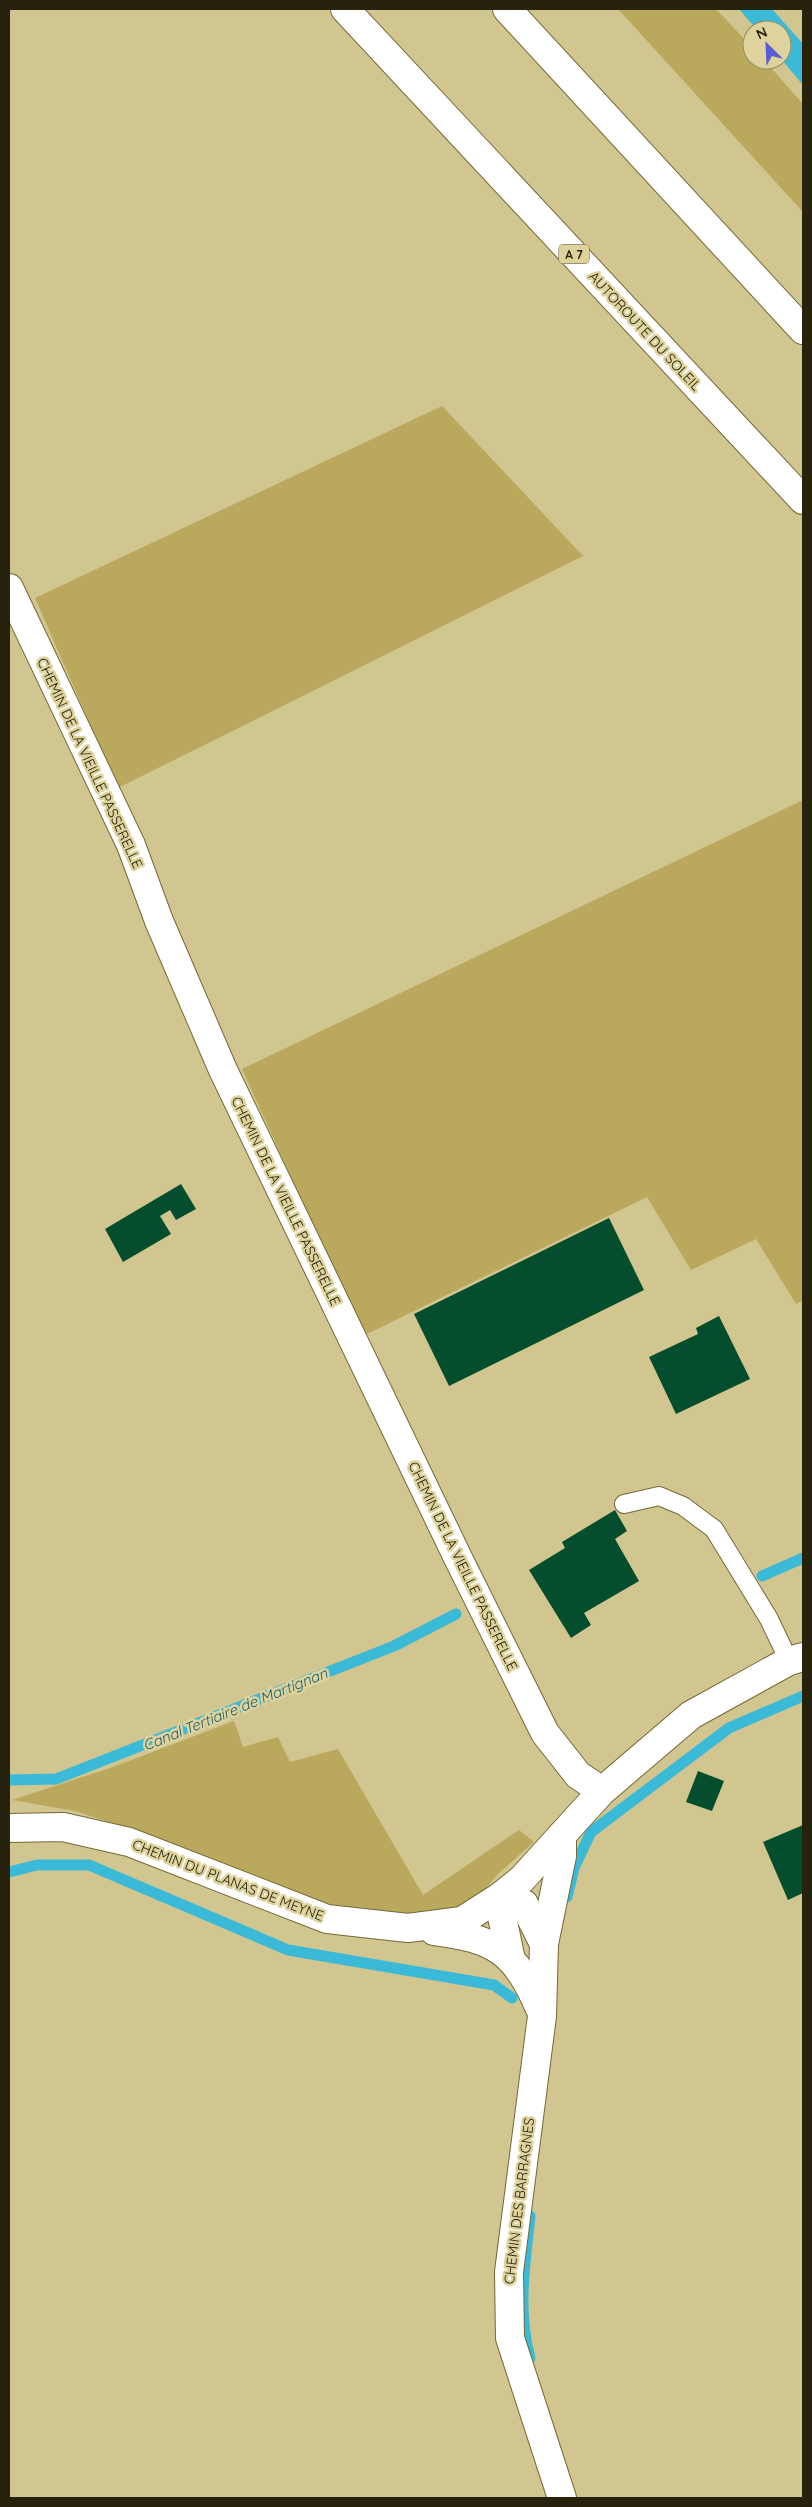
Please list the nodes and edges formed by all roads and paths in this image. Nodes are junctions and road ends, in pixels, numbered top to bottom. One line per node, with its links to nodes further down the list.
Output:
1 (345, 9): 4 (main road, AUTOROUTE DU SOLEIL / A 7)
2 (507, 9): 3 (main road)
3 (803, 330)
4 (803, 500)
5 (9, 588): 8 (main road, CHEMIN DE LA VIEILLE PASSERELLE)
6 (624, 1504): 7 (lane)
7 (796, 1659): 8 (main road, CHEMIN DU PLANAS DE MEYNE)
8 (602, 1791): 10 (main road, CHEMIN DU PLANAS DE MEYNE)
9 (9, 1828): 12 (main road, CHEMIN DU PLANAS DE MEYNE)
10 (562, 1836): 11 (main road, CHEMIN DU PLANAS DE MEYNE); 13 (main road, CHEMIN DES BARRAGNES)
11 (501, 1896): 12 (main road, CHEMIN DU PLANAS DE MEYNE); 13 (main road, CHEMIN DES BARRAGNES); 14 (main road, CHEMIN DES BARRAGNES)
12 (408, 1928): 14 (main road, CHEMIN DES BARRAGNES)
13 (544, 1944): 15 (main road, CHEMIN DES BARRAGNES)
14 (511, 1960): 15 (main road, CHEMIN DES BARRAGNES)
15 (542, 2016): 16 (main road, CHEMIN DES BARRAGNES)
16 (562, 2498)

